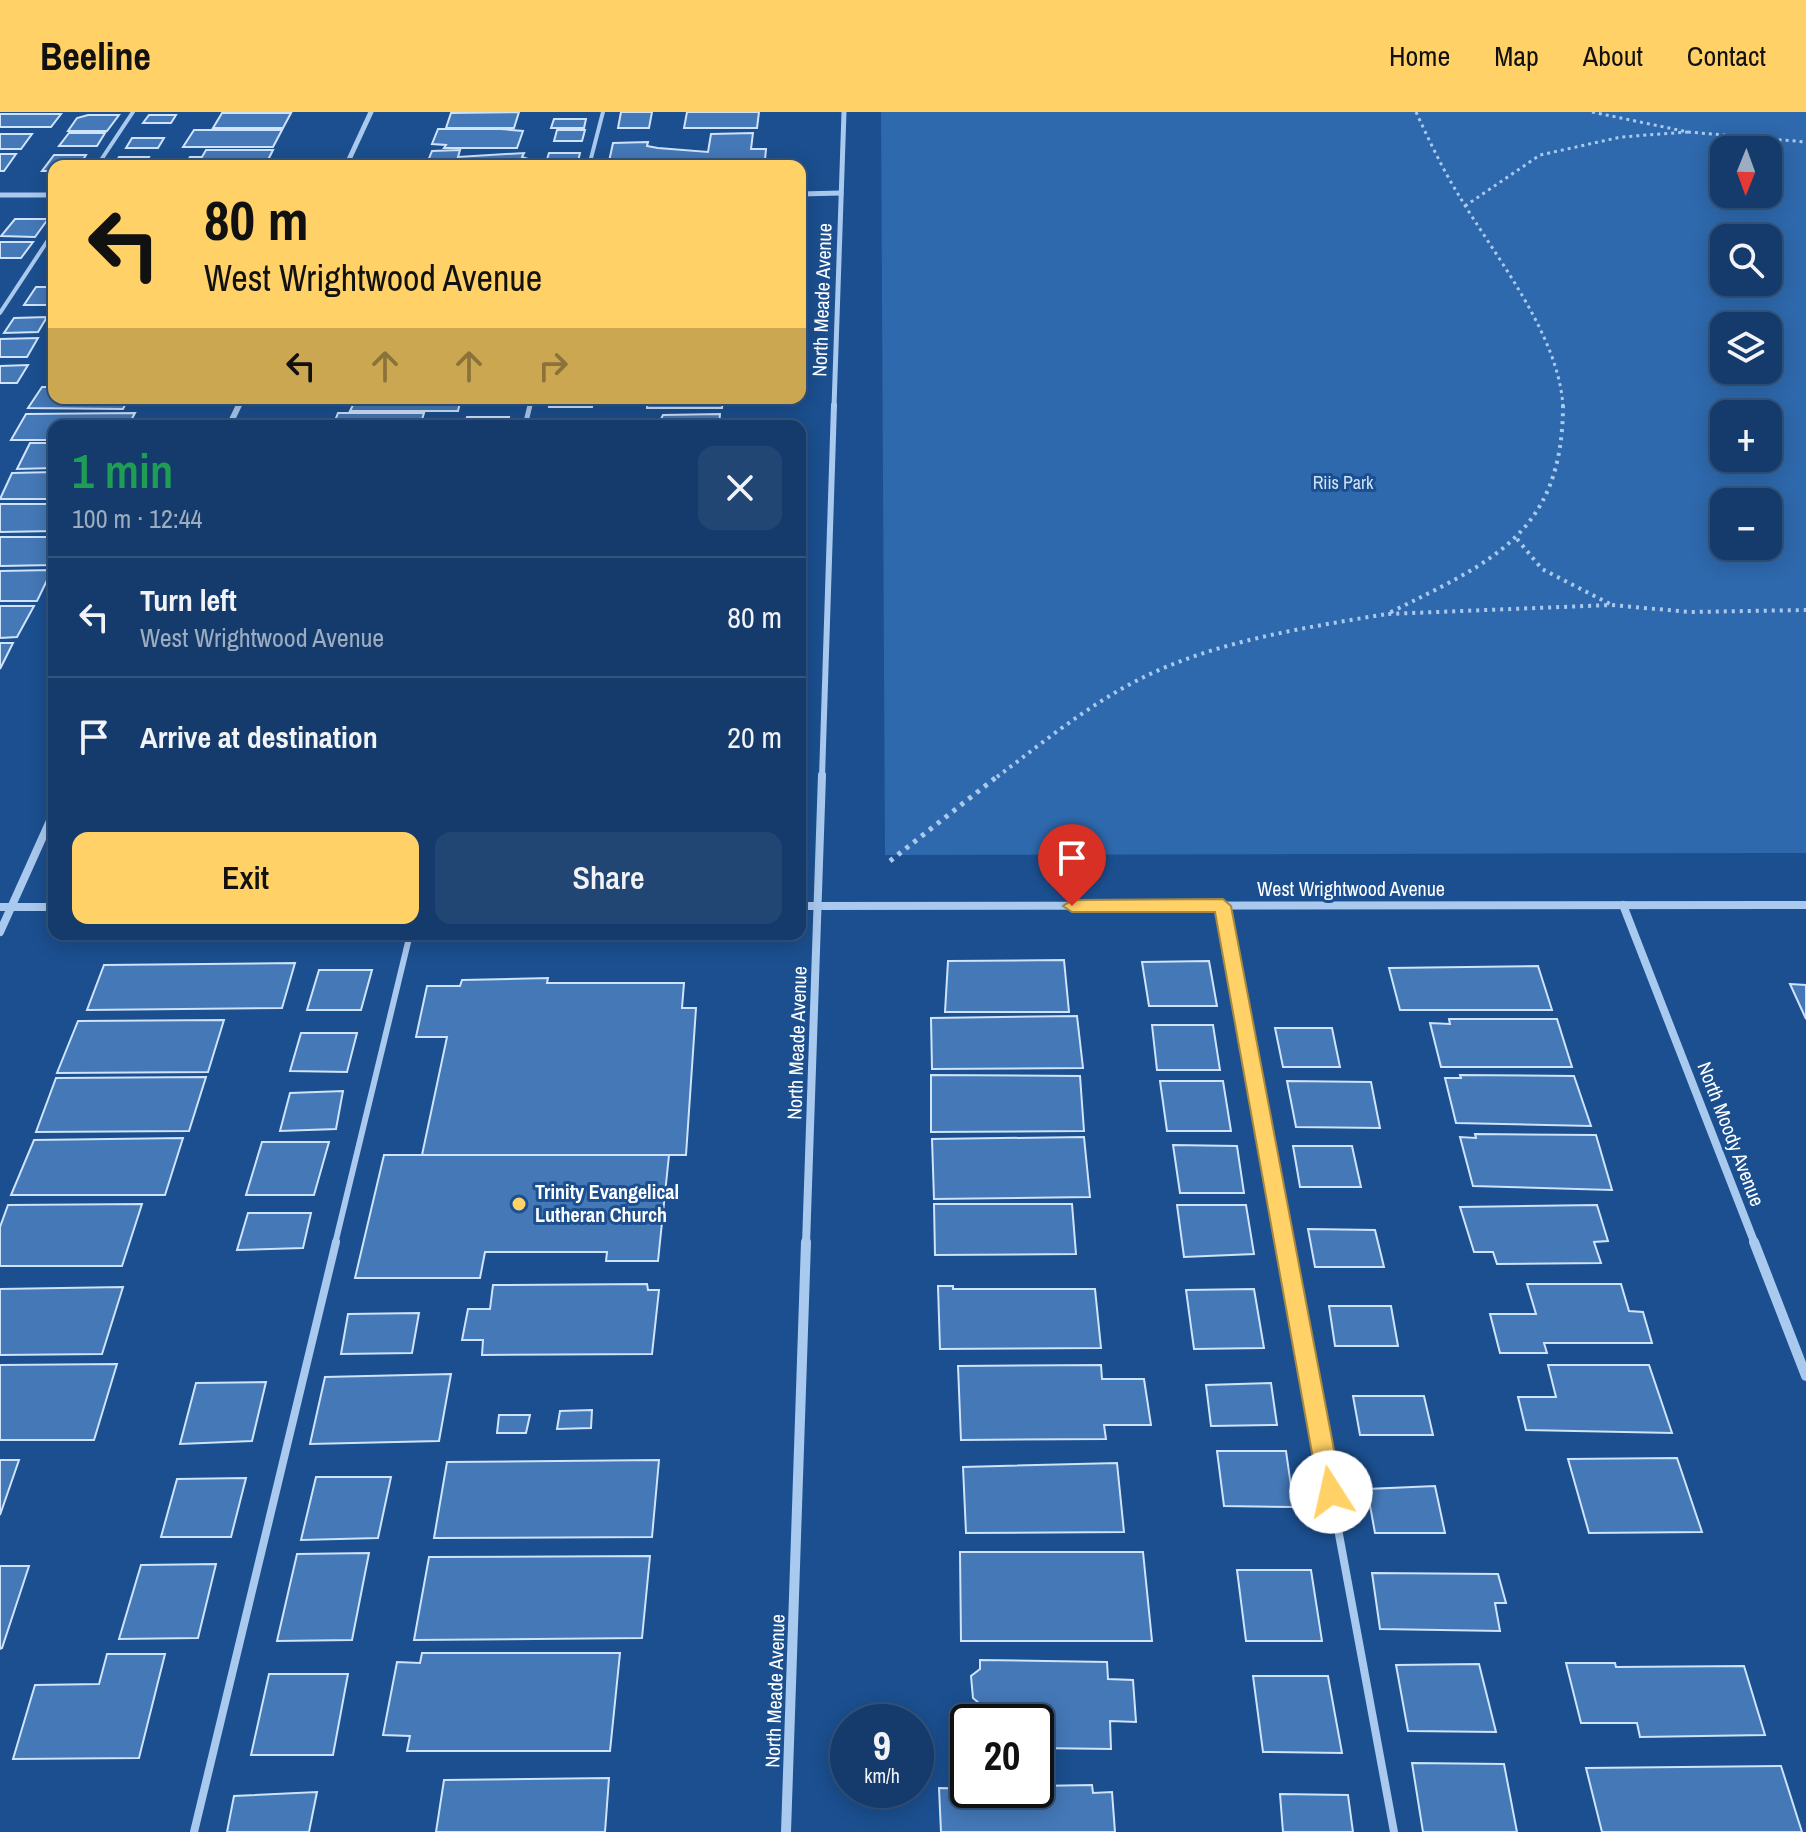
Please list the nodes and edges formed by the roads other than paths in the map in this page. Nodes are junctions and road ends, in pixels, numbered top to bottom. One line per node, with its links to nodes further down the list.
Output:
1 (133, 112): 5 (lane)
2 (371, 112): 6 (street)
3 (603, 112): 7 (lane)
4 (844, 112): 8 (street, North Meade Avenue)
5 (101, 160)
6 (349, 160)
7 (591, 160)
8 (841, 193): 9 (street); 18 (street, North Meade Avenue)
9 (806, 194)
10 (0, 195): 11 (street)
11 (48, 195)
12 (48, 240): 13 (lane)
13 (0, 313)
14 (48, 825): 21 (street)
15 (1623, 905): 16 (street, West Wrightwood Avenue); 19 (street, West Wrightwood Avenue); 25 (street, North Moody Avenue)
16 (1806, 905)
17 (806, 906): 18 (street, West Wrightwood Avenue)
18 (818, 906): 19 (street, West Wrightwood Avenue); 27 (street, North Meade Avenue)
19 (1223, 906): 28 (lane)
20 (0, 907): 21 (street)
21 (11, 907): 22 (street); 23 (street)
22 (48, 907)
23 (0, 932)
24 (409, 940): 26 (lane)
25 (1806, 1376)
26 (194, 1832)
27 (786, 1832)
28 (1394, 1832)

